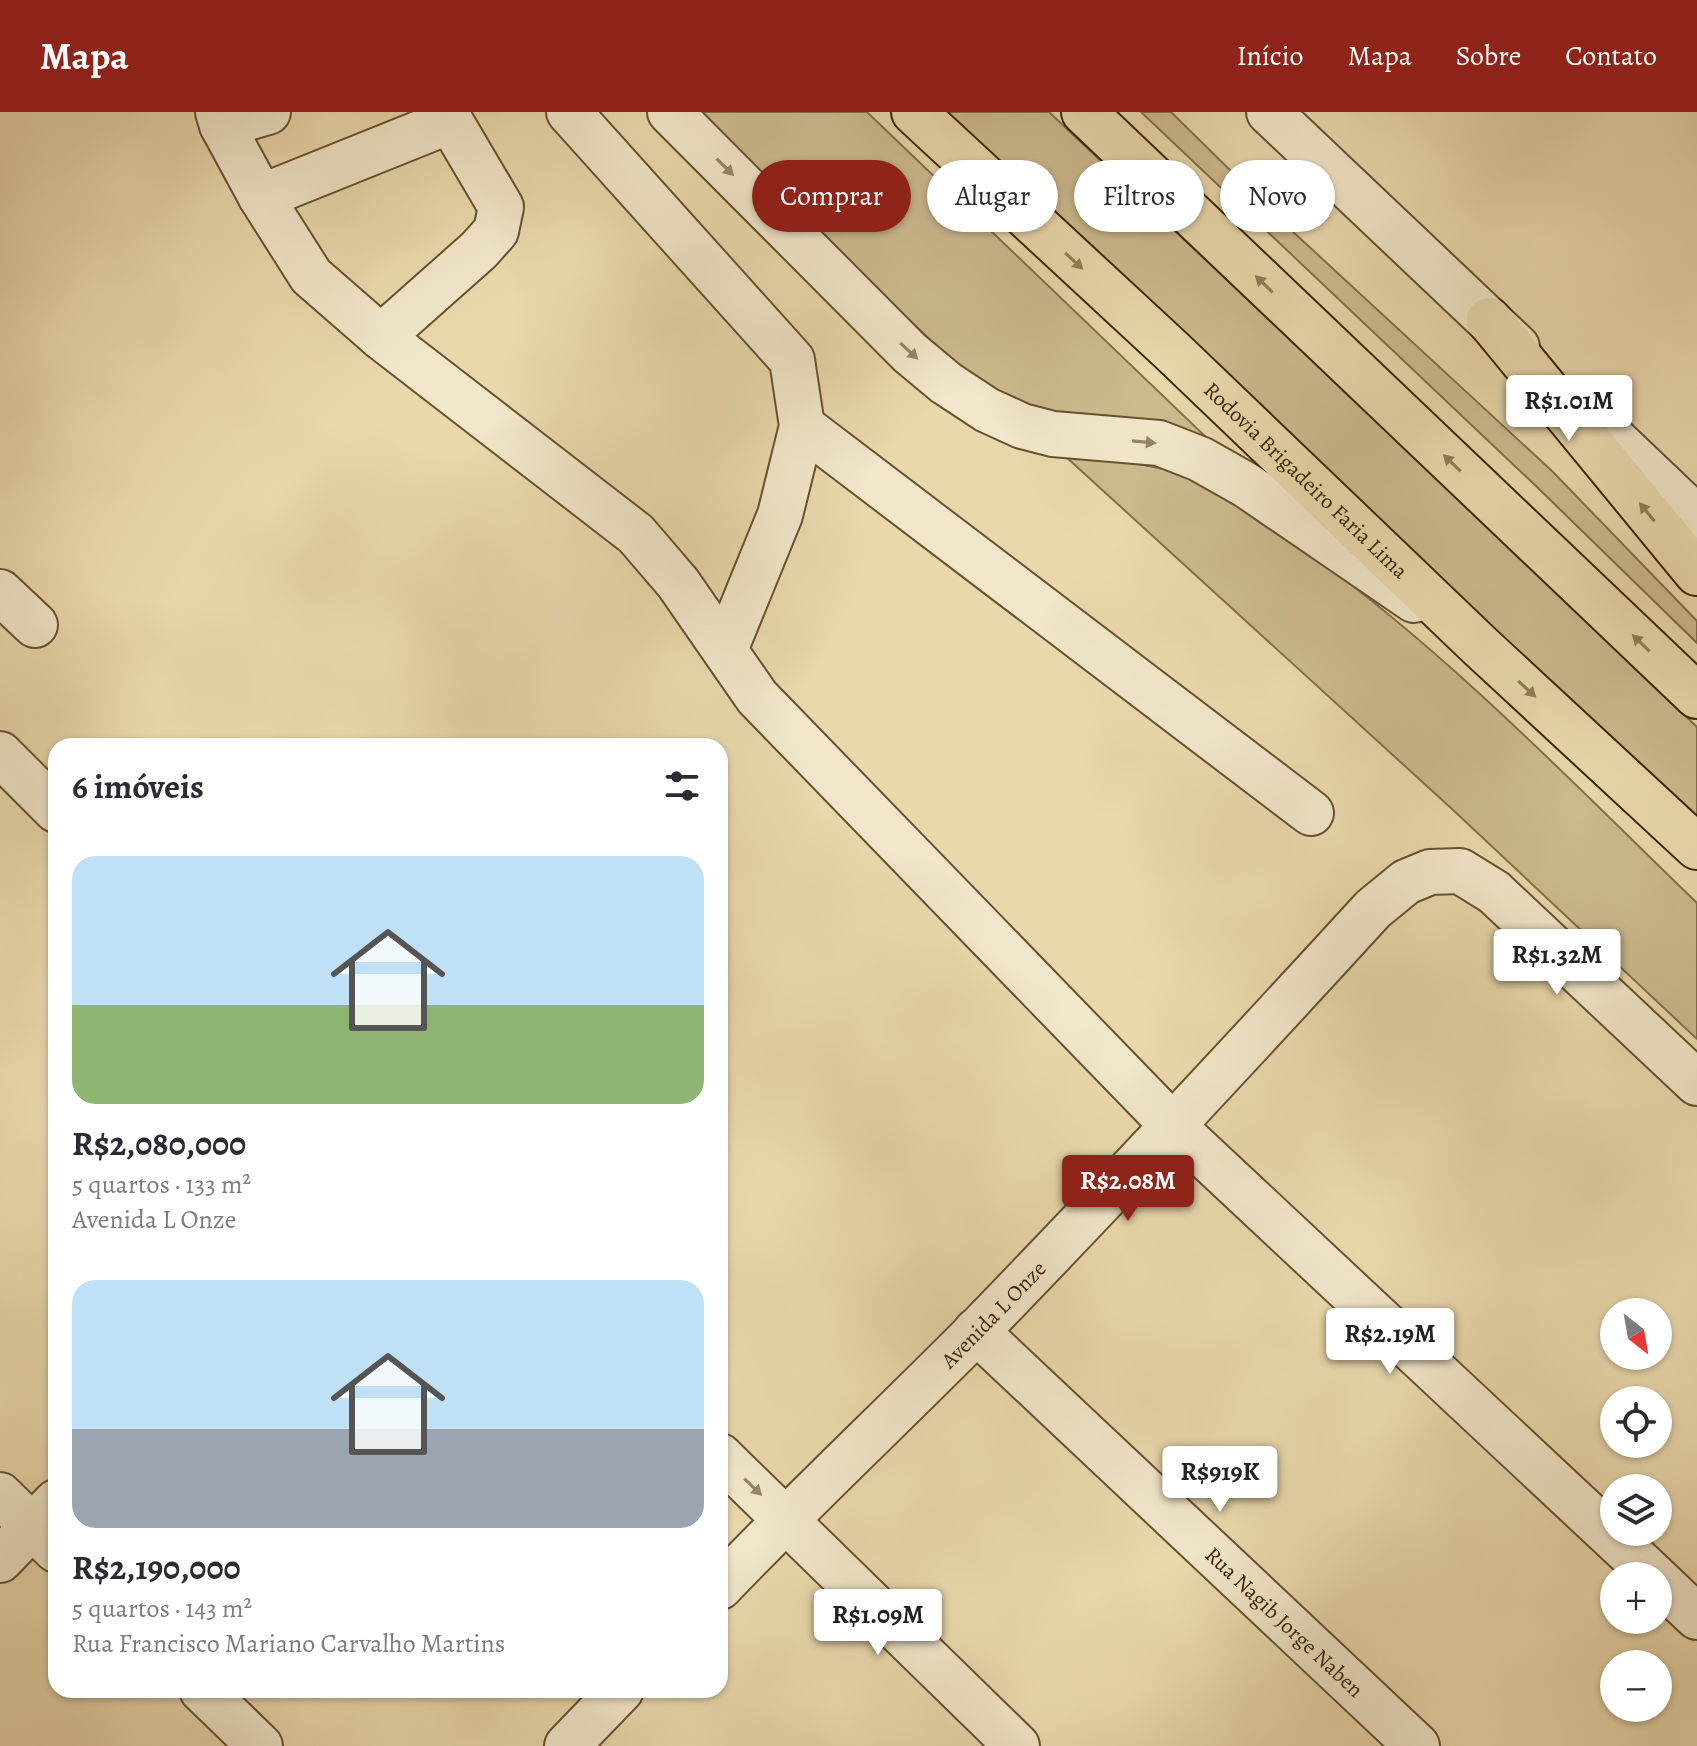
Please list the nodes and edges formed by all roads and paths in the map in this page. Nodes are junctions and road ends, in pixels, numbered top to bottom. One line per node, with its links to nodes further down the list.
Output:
1 (268, 112): 9 (street)
2 (569, 112): 14 (street)
3 (670, 112): 19 (street, one-way to 19)
4 (914, 112): 19 (highway, Rodovia Brigadeiro Faria Lima, one-way to 19)
5 (1084, 112): 21 (highway, one-way to 5)
6 (1269, 112): 10 (street)
7 (1303, 112): 10 (street)
8 (448, 117): 11 (street); 13 (street)
9 (220, 118): 11 (street)
10 (1340, 179): 12 (street)
11 (261, 197): 13 (street)
12 (1489, 320): 15 (street); 16 (highway, one-way to 12)
13 (381, 337): 20 (street)
14 (802, 426): 20 (street); 24 (street)
15 (1697, 518)
16 (1697, 573)
17 (0, 592): 18 (street)
18 (35, 625)
19 (1480, 646): 25 (highway, Rodovia Brigadeiro Faria Lima, one-way to 25)
20 (725, 650): 27 (street)
21 (1697, 696)
22 (8, 777): 23 (street)
23 (48, 804)
24 (1311, 813)
25 (1697, 847)
26 (1697, 1083): 27 (street, Avenida L Onze)
27 (1173, 1126): 28 (street, Avenida L Onze); 34 (street)
28 (976, 1331): 31 (street, Avenida L Onze); 43 (street, Rua Nagib Jorge Naben)
29 (728, 1464): 31 (street, one-way to 31)
30 (0, 1495): 32 (street)
31 (786, 1519): 35 (street, Avenida L Onze); 40 (street)
32 (48, 1526): 33 (street)
33 (0, 1560)
34 (1639, 1562)
35 (728, 1579)
36 (1672, 1593): 37 (street)
37 (1697, 1617)
38 (210, 1698): 41 (street)
39 (613, 1698): 42 (street)
40 (1005, 1742)
41 (260, 1746)
42 (567, 1746)
43 (1417, 1746)

